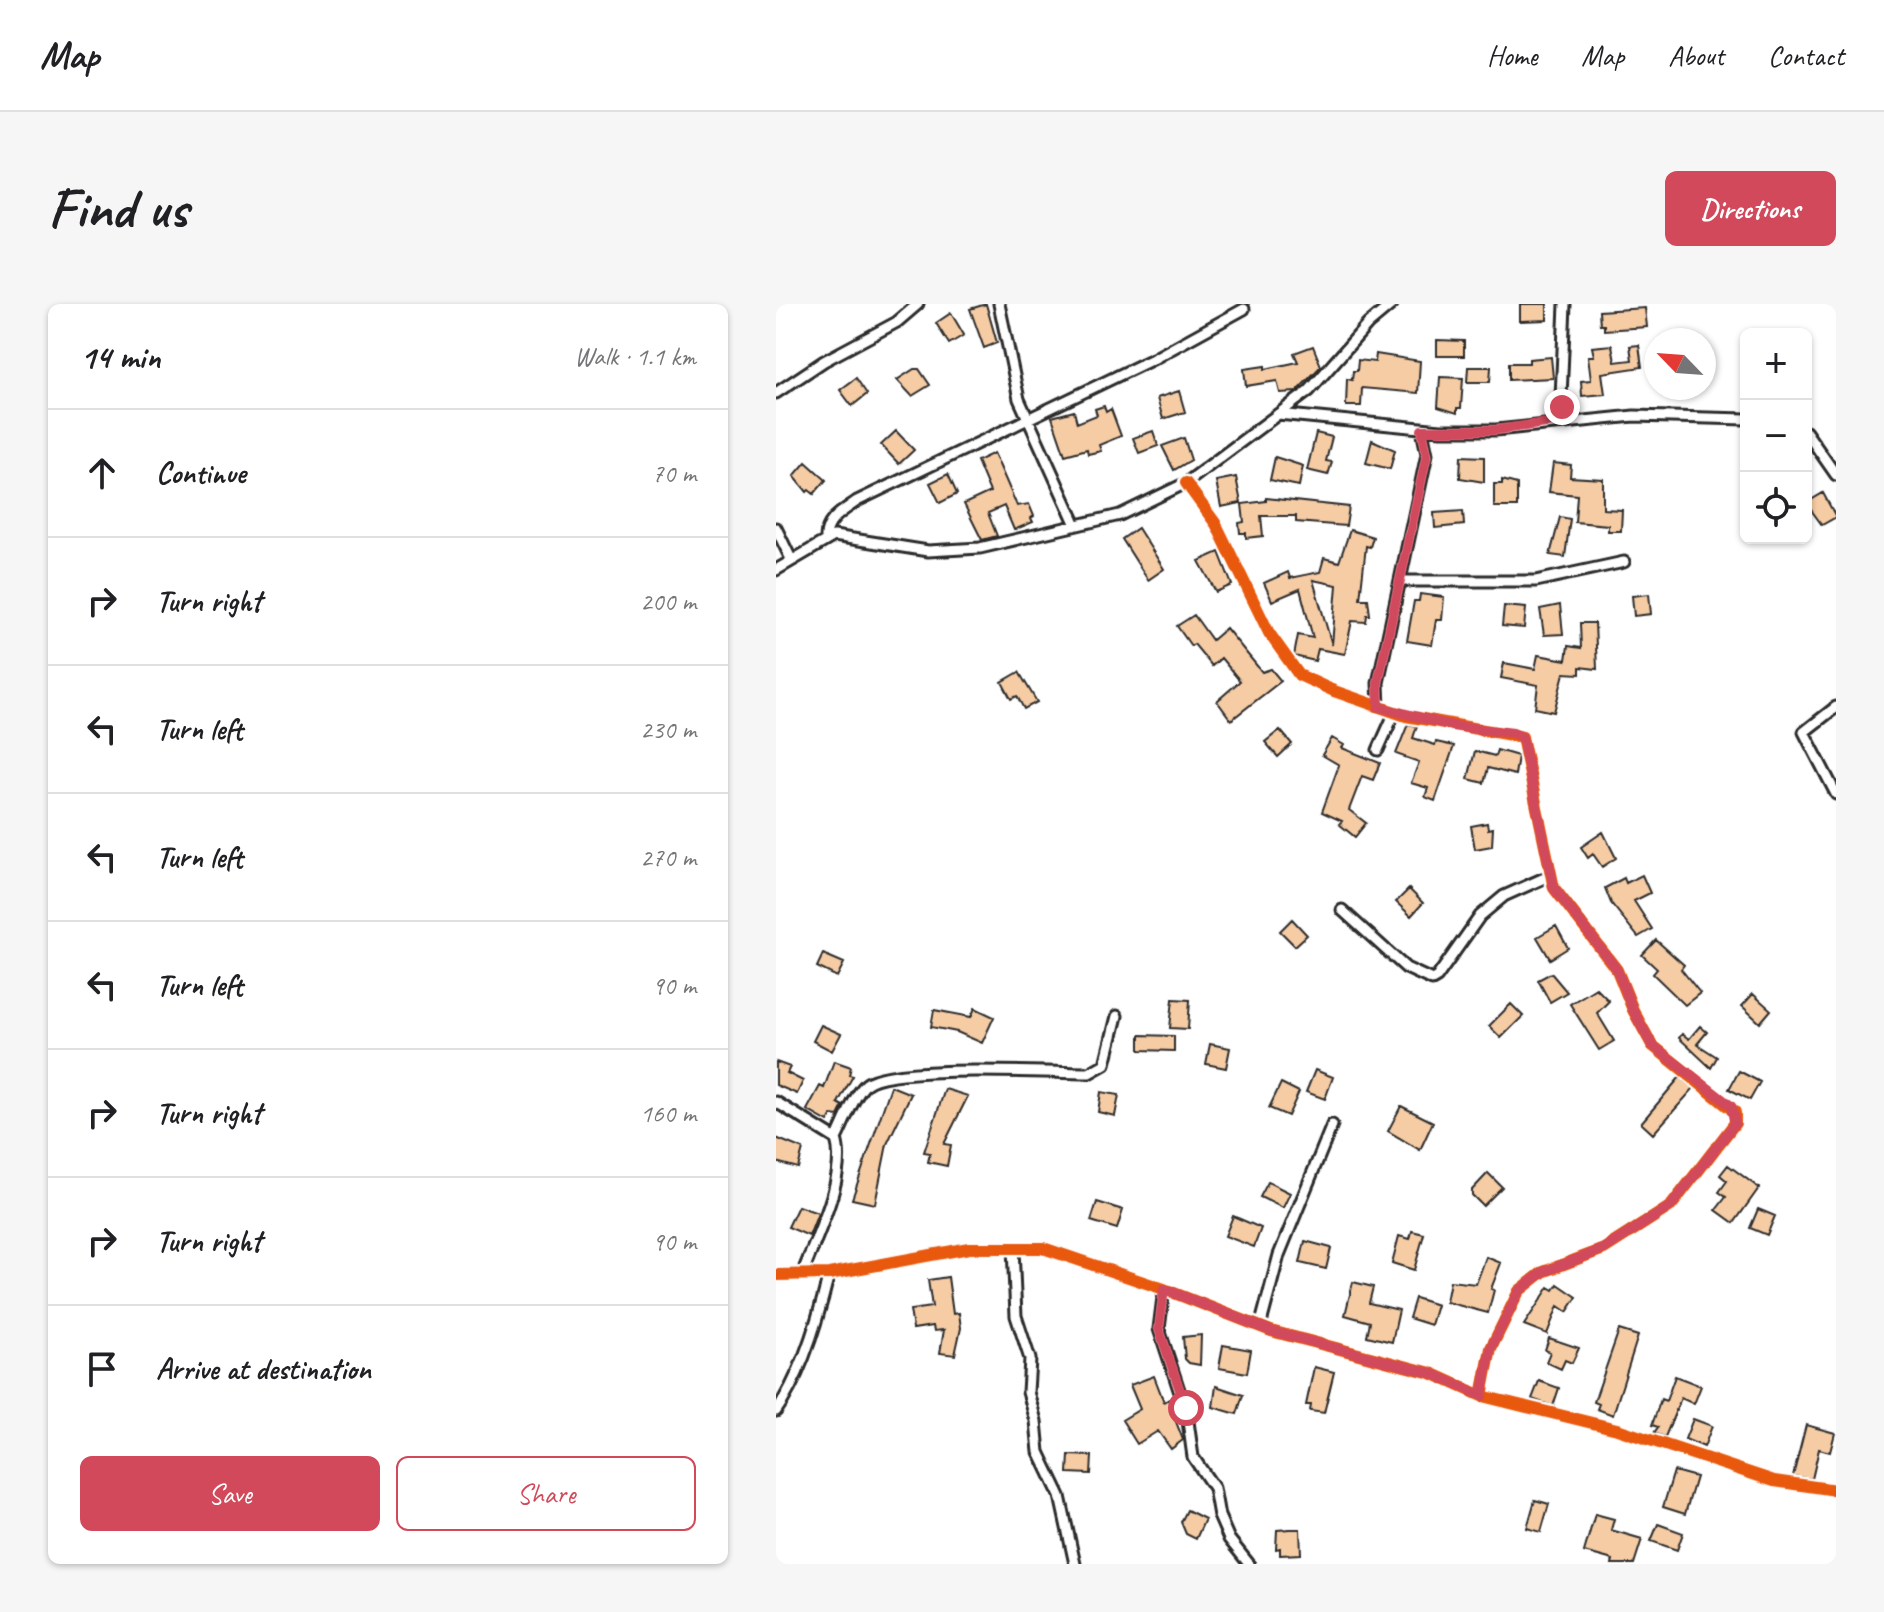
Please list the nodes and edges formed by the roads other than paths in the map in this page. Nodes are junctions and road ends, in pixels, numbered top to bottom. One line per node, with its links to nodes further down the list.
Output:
1 (918, 304): 6 (street)
2 (999, 304): 8 (street)
3 (1392, 304): 7 (street)
4 (1565, 304): 10 (street)
5 (1244, 309): 8 (street)
6 (776, 393)
7 (1278, 414): 11 (street); 14 (street)
8 (1029, 419): 15 (street); 17 (street)
9 (1740, 419): 10 (street)
10 (1560, 421): 11 (street)
11 (1422, 430): 21 (street)
12 (1812, 441): 13 (street)
13 (1836, 475)
14 (1186, 483): 15 (street); 22 (street)
15 (1076, 525): 17 (street)
16 (776, 528): 18 (street)
17 (826, 539): 18 (street)
18 (791, 559): 20 (street)
19 (1624, 562): 21 (street)
20 (776, 570)
21 (1401, 581): 22 (street)
22 (1379, 707): 24 (street)
23 (1836, 707): 26 (street)
24 (1395, 712): 25 (street); 27 (street)
25 (1378, 750)
26 (1836, 794)
27 (1551, 875): 28 (street); 39 (street)
28 (1342, 910)
29 (1117, 1016): 32 (street)
30 (776, 1102): 32 (street)
31 (1332, 1125): 38 (street)
32 (836, 1139): 36 (street)
33 (1013, 1248): 34 (street); 37 (street); 42 (street)
34 (829, 1274): 36 (street); 40 (street)
35 (776, 1275): 36 (street)
36 (802, 1275)
37 (1164, 1289): 38 (street); 43 (street)
38 (1260, 1327): 39 (street)
39 (1482, 1396): 41 (street)
40 (776, 1411)
41 (1836, 1490)
42 (1075, 1564)
43 (1249, 1564)

